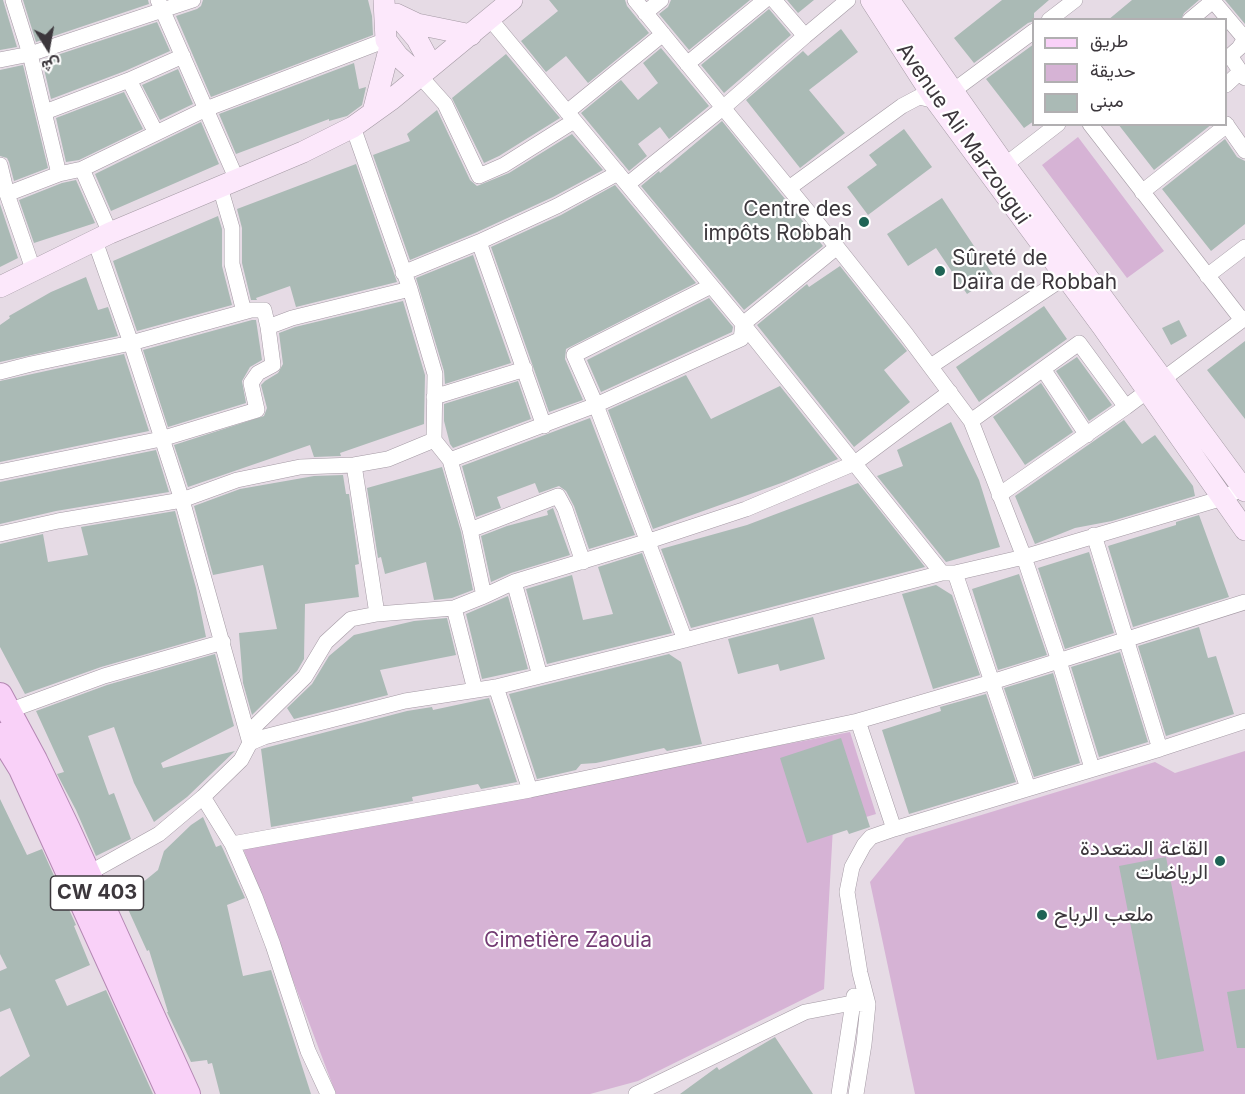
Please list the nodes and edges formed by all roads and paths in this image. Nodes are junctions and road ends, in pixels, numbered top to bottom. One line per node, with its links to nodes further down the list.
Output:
1 (14, 0): 25 (street)
2 (193, 0): 14 (street)
3 (512, 0): 18 (main road)
4 (635, 0): 15 (street)
5 (661, 0): 15 (street)
6 (765, 0): 28 (street)
7 (774, 0): 22 (street)
8 (848, 0): 22 (street)
9 (871, 0): 33 (main road, Avenue Ali Marzougui)
10 (889, 0): 33 (main road, Avenue Ali Marzougui)
11 (1075, 0): 16 (street)
12 (1213, 0): 17 (street); 23 (street)
13 (389, 4): 21 (main road); 24 (main road); 29 (main road)
14 (160, 5): 25 (street); 26 (street)
15 (645, 13): 20 (street)
16 (1052, 18)
17 (1192, 18)
18 (490, 20): 21 (main road); 38 (street)
19 (1032, 32): 33 (street)
20 (663, 34): 28 (street); 38 (street)
21 (471, 35): 29 (main road)
22 (805, 36): 34 (street)
23 (1245, 39): 30 (street)
24 (388, 43): 29 (main road); 35 (street); 37 (main road)
25 (30, 54): 27 (street); 36 (street)
26 (183, 56): 31 (street); 35 (street)
27 (0, 60)
28 (687, 64): 34 (street)
29 (426, 75): 37 (main road); 38 (street)
30 (1242, 75): 32 (street)
31 (129, 80): 36 (street); 44 (street)
32 (1227, 84)
33 (945, 96): 47 (main road, Avenue Ali Marzougui); 52 (street); 62 (main road, Avenue Ali Marzougui)
34 (724, 107): 50 (street); 52 (street)
35 (206, 109): 44 (street); 51 (street)
36 (45, 112): 49 (street)
37 (373, 112): 43 (main road)
38 (570, 116): 50 (street)
39 (1055, 126): 47 (street)
40 (1092, 126): 53 (street)
41 (1225, 126): 53 (street)
42 (1227, 126): 45 (street)
43 (353, 127): 51 (main road); 60 (street)
44 (156, 133): 48 (street)
45 (1245, 151)
46 (0, 165): 54 (street)
47 (1005, 165): 77 (main road, Avenue Ali Marzougui)
48 (82, 169): 49 (street); 55 (street)
49 (59, 174): 54 (street)
50 (623, 179): 56 (street); 64 (street)
51 (229, 183): 55 (main road); 66 (street)
52 (789, 188): 57 (street)
53 (1142, 192): 61 (street)
54 (7, 194): 59 (street)
55 (102, 237): 59 (main road); 71 (street)
56 (479, 242): 60 (street); 74 (street)
57 (837, 247): 68 (street); 73 (street)
58 (1245, 247): 61 (street)
59 (33, 269): 63 (main road)
60 (403, 273): 65 (street)
61 (1207, 276): 67 (street)
62 (1065, 277): 70 (main road, Avenue Ali Marzougui); 73 (street)
63 (0, 286)
64 (711, 286): 68 (street); 80 (street)
65 (410, 289): 69 (street); 79 (street)
66 (244, 312): 69 (street); 71 (street)
67 (1244, 319): 77 (street)
68 (743, 324): 80 (street); 88 (street)
69 (268, 327): 85 (street)
70 (1102, 327): 72 (street); 77 (main road, Avenue Ali Marzougui)
71 (131, 343): 76 (street); 85 (street)
72 (1079, 343): 75 (street); 81 (street)
73 (931, 366): 78 (street)
74 (525, 369): 79 (street); 83 (street)
75 (1043, 369): 82 (street); 84 (street)
76 (0, 372)
77 (1155, 385): 81 (street); 91 (main road, Avenue Ali Marzougui); 93 (main road, Avenue Ali Marzougui)
78 (950, 392): 82 (street); 88 (street)
79 (434, 398): 86 (street)
80 (596, 405): 83 (street); 99 (street)
81 (1126, 407): 84 (street)
82 (971, 421): 92 (street)
83 (544, 426): 87 (street)
84 (1087, 435): 92 (street)
85 (161, 439): 90 (street); 94 (street)
86 (434, 440): 87 (street); 89 (street)
87 (450, 460): 95 (street)
88 (855, 463): 99 (street); 102 (street)
89 (354, 465): 94 (street); 107 (street)
90 (0, 472)
91 (1244, 490): 93 (street)
92 (999, 495): 100 (street)
93 (1223, 498): 96 (main road, Avenue Ali Marzougui); 98 (street)
94 (182, 500): 97 (street); 110 (street)
95 (470, 530): 101 (street); 104 (street)
96 (1245, 530)
97 (0, 534)
98 (1094, 534): 100 (street); 109 (street)
99 (649, 541): 101 (street); 108 (street)
100 (1024, 557): 102 (street); 111 (street)
101 (583, 562): 103 (street)
102 (948, 573): 108 (street); 113 (street)
103 (514, 582): 104 (street); 112 (street)
104 (484, 596): 106 (street)
105 (1245, 602): 109 (street)
106 (454, 608): 107 (street); 115 (street)
107 (377, 614): 120 (street)
108 (686, 640): 112 (street)
109 (1127, 641): 111 (street); 121 (street)
110 (223, 642): 116 (street); 120 (street)
111 (1059, 661): 113 (street); 122 (street)
112 (540, 676): 114 (street)
113 (992, 682): 117 (street); 123 (street)
114 (496, 687): 115 (street); 124 (street)
115 (476, 690): 120 (street)
116 (2, 707): 128 (main road, CW 403)
117 (858, 721): 124 (street); 126 (street)
118 (1245, 721): 121 (street)
119 (0, 735): 128 (main road, CW 403)
120 (249, 738): 125 (street)
121 (1160, 749): 122 (street)
122 (1092, 768): 123 (street)
123 (1028, 789): 126 (street)
124 (530, 790): 127 (street)
125 (203, 797): 127 (street); 128 (street)
126 (894, 829): 129 (street)
127 (232, 844): 134 (street)
128 (81, 878): 132 (main road, CW 403); 133 (main road, CW 403)
129 (860, 973): 130 (street); 131 (street)
130 (852, 1003): 131 (street); 135 (street); 136 (street)
131 (868, 1004): 137 (street)
132 (169, 1094)
133 (188, 1094)
134 (328, 1094)
135 (636, 1094)
136 (839, 1094)
137 (856, 1094)

